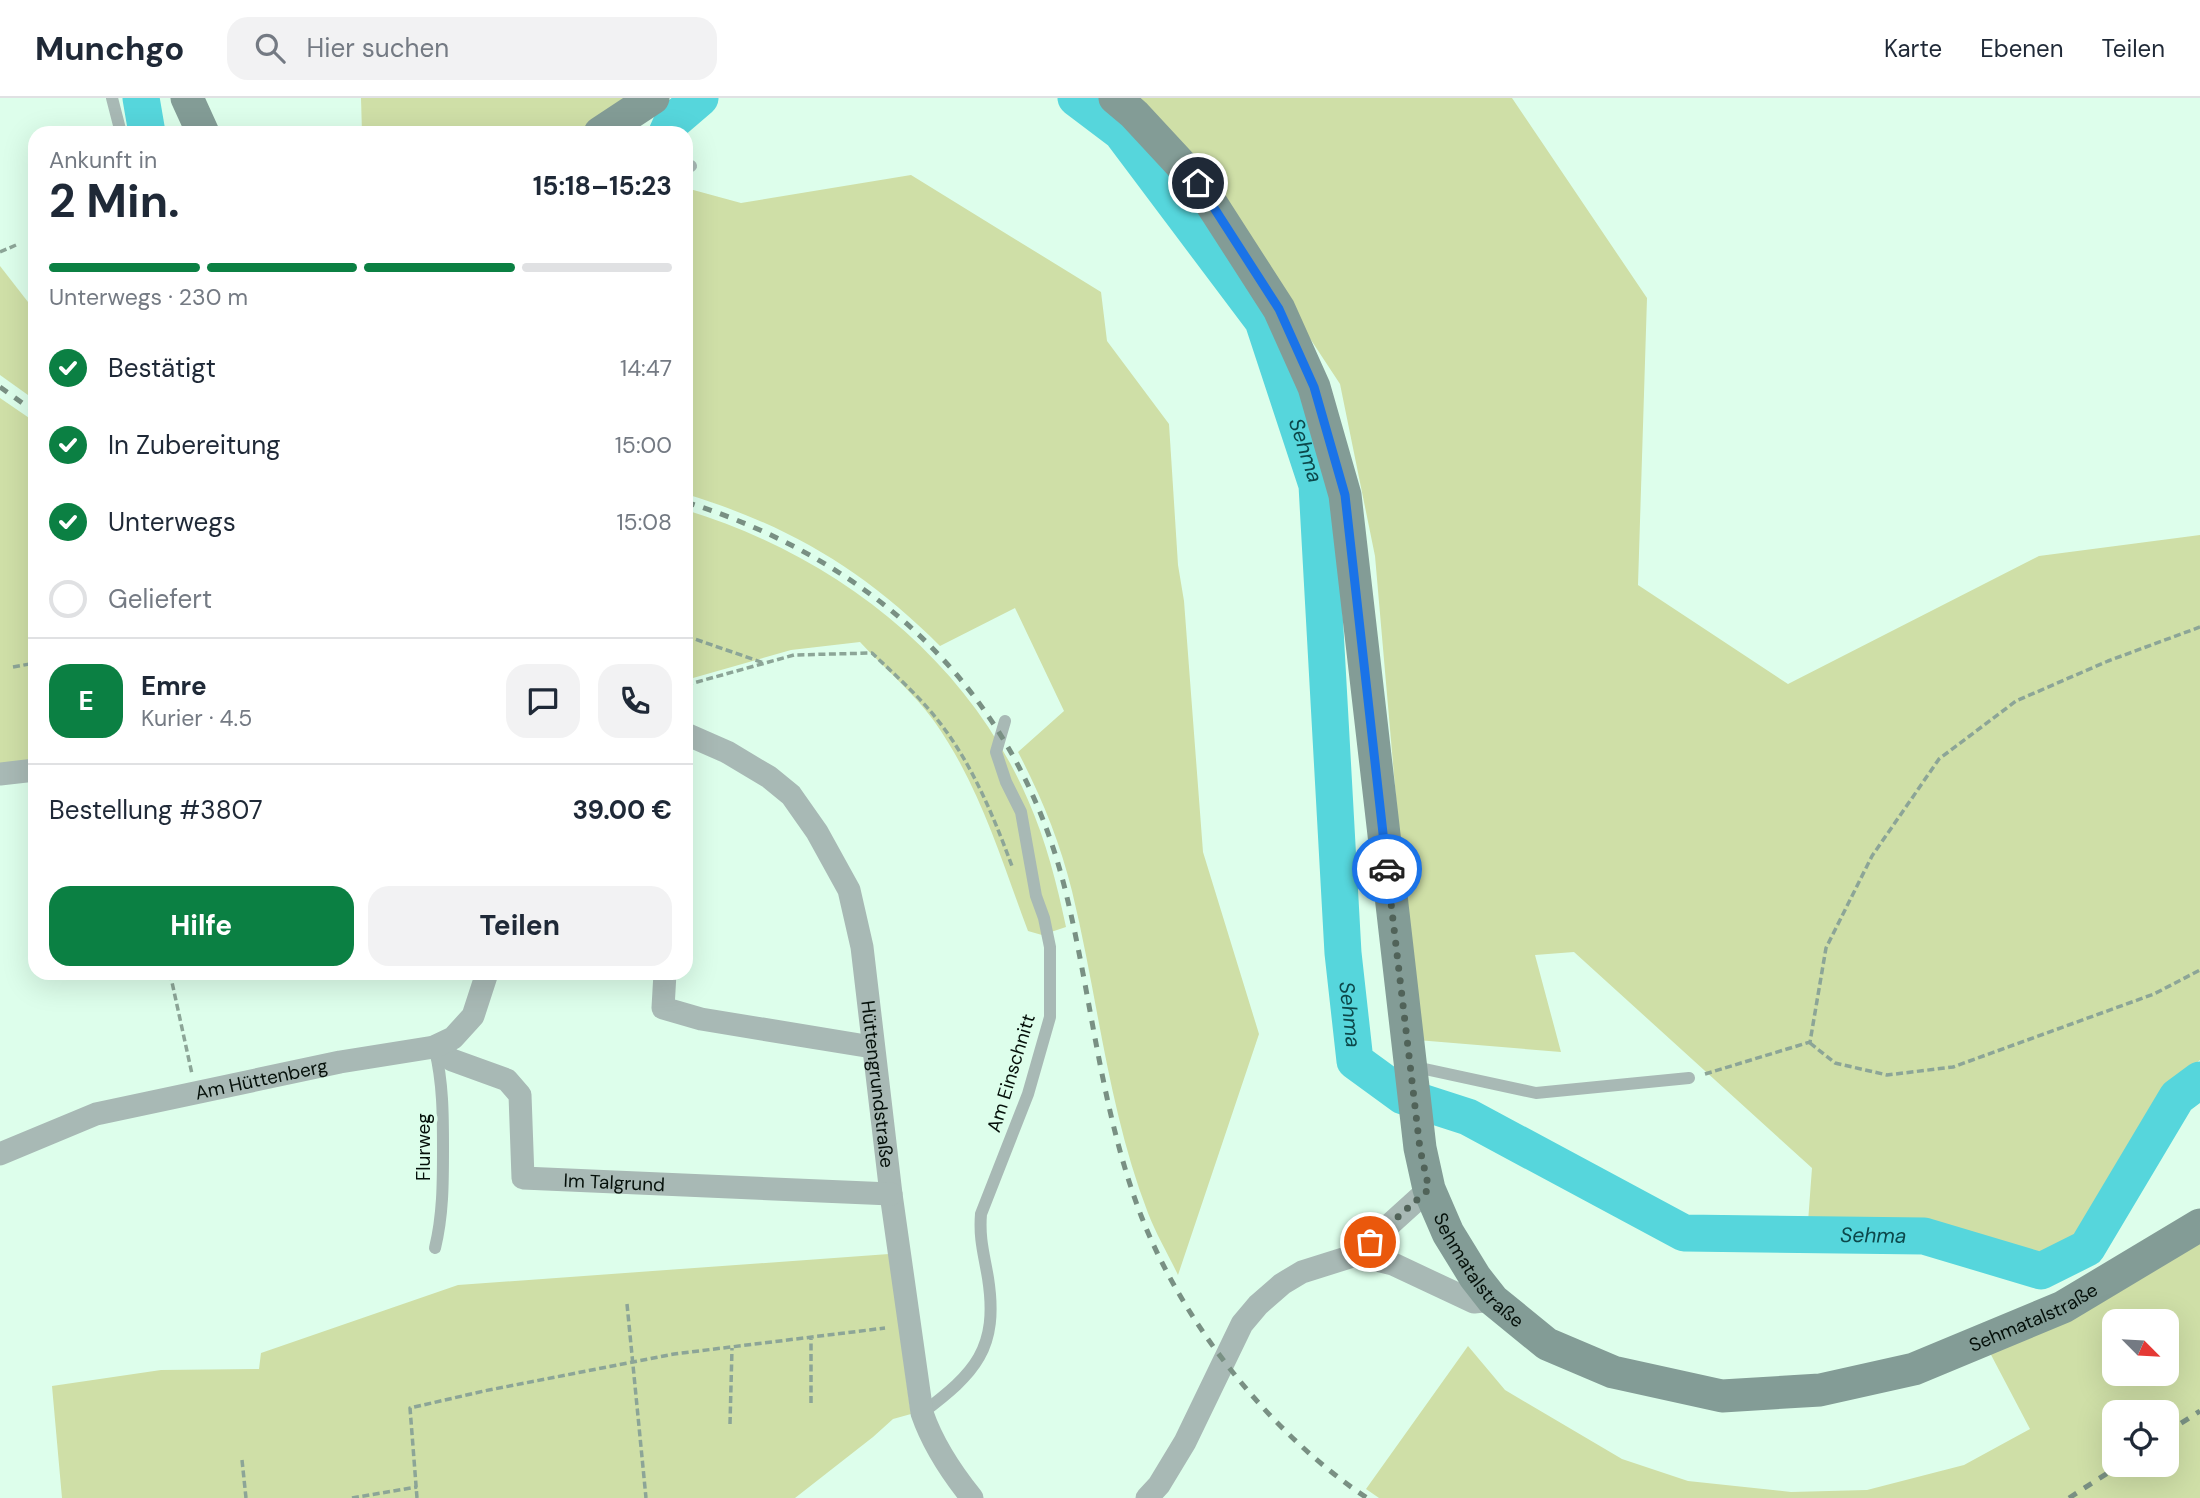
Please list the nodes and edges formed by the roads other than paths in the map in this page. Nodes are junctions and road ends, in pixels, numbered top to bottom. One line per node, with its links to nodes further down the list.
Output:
1 (112, 98): 5 (lane)
2 (187, 98): 6 (main road)
3 (653, 98): 7 (main road)
4 (1115, 98): 16 (main road, Sehmatalstraße)
5 (119, 126)
6 (200, 126)
7 (611, 126)
8 (1005, 721): 25 (lane, Am Einschnitt)
9 (693, 737): 15 (street, Hüttengrundstraße)
10 (28, 771): 11 (street)
11 (0, 774)
12 (486, 980): 14 (street, Am Hüttenberg)
13 (665, 980): 15 (street)
14 (434, 1047): 18 (street, Am Hüttenberg); 20 (street, Im Talgrund); 22 (lane, Flurweg)
15 (872, 1047): 20 (street, Hüttengrundstraße)
16 (1411, 1071): 17 (lane); 19 (main road, Sehmatalstraße)
17 (1689, 1078)
18 (0, 1154)
19 (1429, 1189): 23 (street); 24 (main road, Sehmatalstraße)
20 (891, 1194): 25 (street, Hüttengrundstraße)
21 (2200, 1224): 24 (main road, Sehmatalstraße)
22 (435, 1248)
23 (1356, 1255): 24 (street); 27 (street)
24 (1493, 1300)
25 (922, 1413): 26 (street, Hüttengrundstraße)
26 (972, 1498)
27 (1147, 1498)

